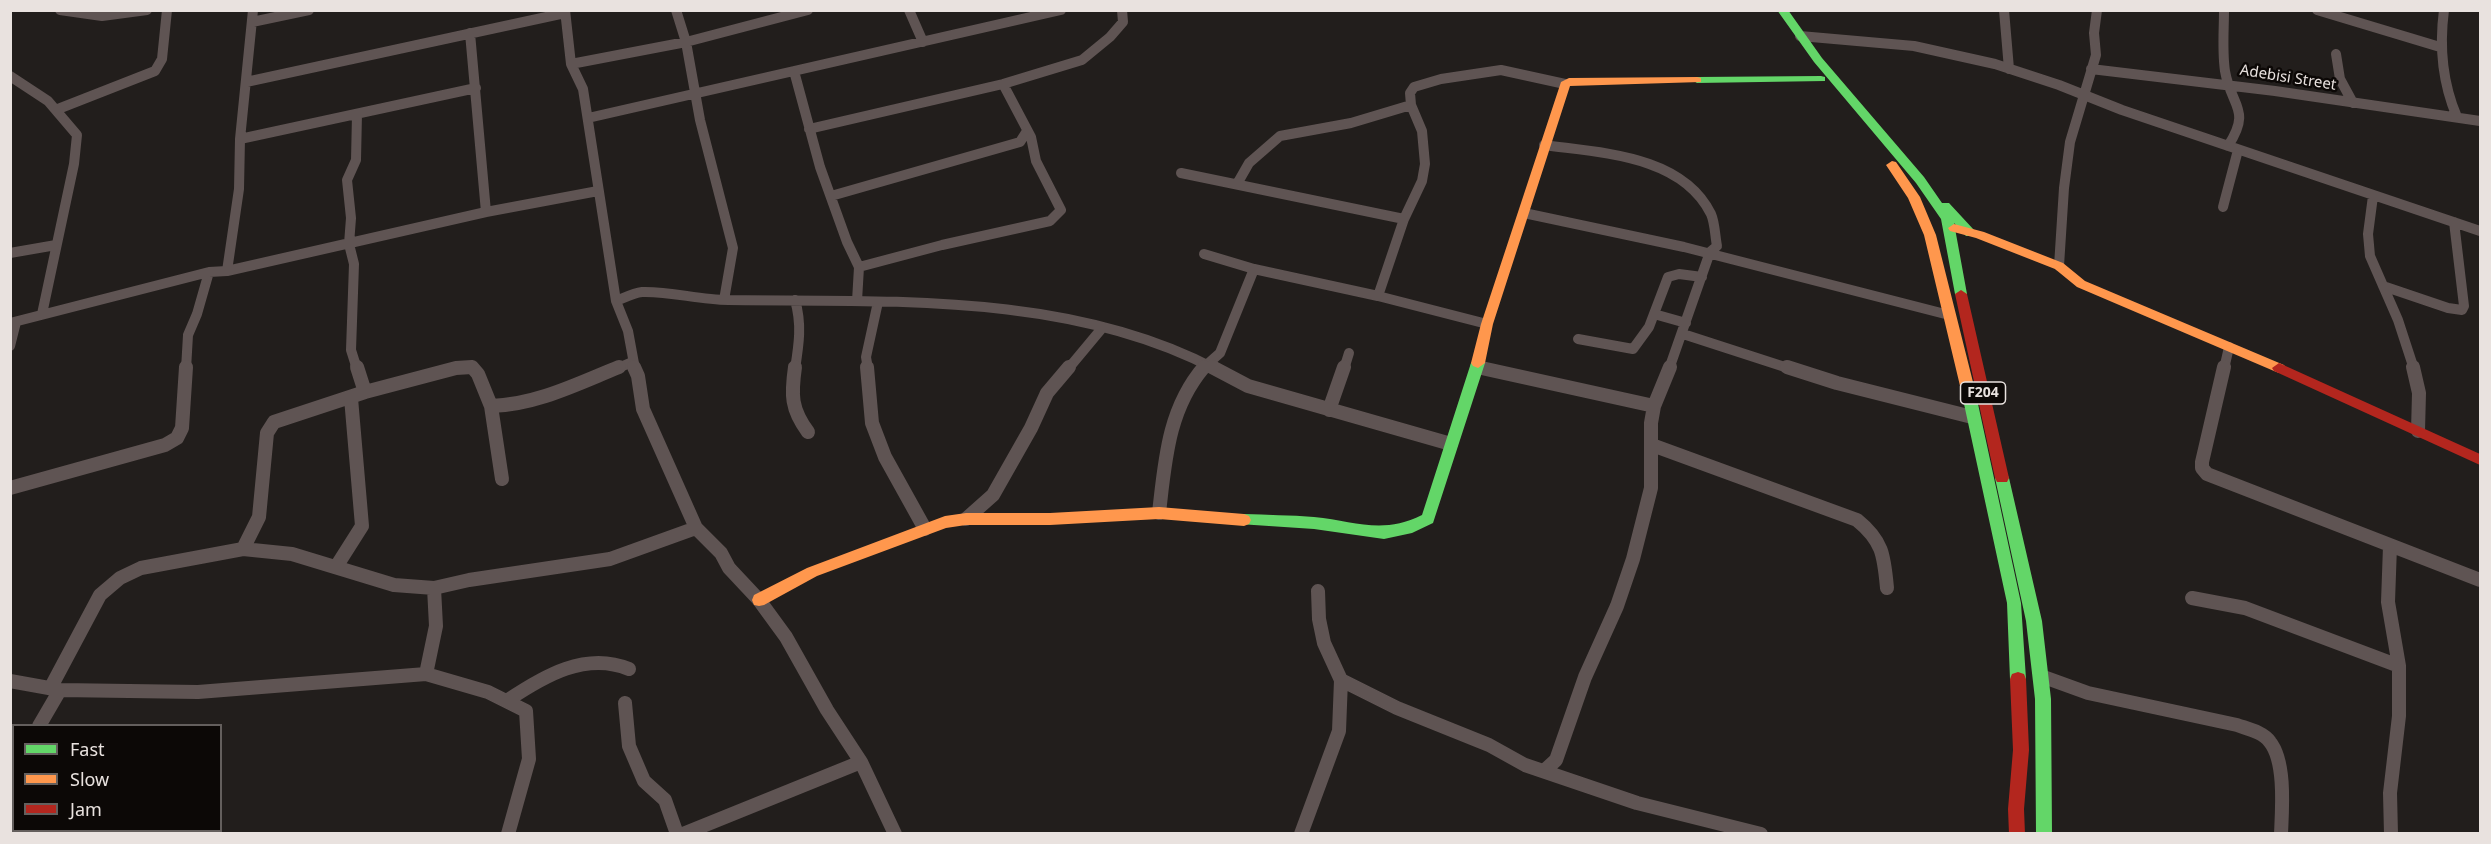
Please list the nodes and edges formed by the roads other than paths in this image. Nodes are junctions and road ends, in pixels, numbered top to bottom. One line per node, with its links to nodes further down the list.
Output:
1 (60, 10): 2 (street)
2 (147, 10)
3 (167, 10): 43 (street)
4 (253, 10): 21 (street)
5 (309, 10): 21 (street)
6 (676, 10): 23 (street)
7 (808, 10): 23 (street)
8 (909, 10): 24 (street)
9 (1011, 10): 20 (street)
10 (1061, 10): 20 (street)
11 (1122, 10): 35 (street)
12 (1769, 10): 25 (main road, F204)
13 (1782, 10): 25 (main road, F204)
14 (2004, 10): 29 (street)
15 (2097, 10): 30 (street)
16 (2224, 10): 37 (street)
17 (2317, 10): 26 (street)
18 (2444, 10): 26 (street)
19 (565, 12): 22 (street); 28 (street)
20 (1016, 21): 24 (street)
21 (252, 22): 34 (street)
22 (470, 33): 34 (street); 38 (street)
23 (686, 42): 28 (street); 39 (street)
24 (923, 42): 31 (street)
25 (1802, 44): 29 (street); 33 (main road, F204); 55 (main road, F204)
26 (2440, 48): 45 (street)
27 (2336, 54): 41 (street)
28 (571, 64): 46 (street)
29 (2009, 69): 40 (street)
30 (2091, 69): 37 (street, Adebisi Street); 40 (street)
31 (794, 71): 39 (street); 48 (street)
32 (10, 76): 43 (street)
33 (1821, 79): 36 (main road); 64 (main road, F204)
34 (246, 82): 50 (street)
35 (1003, 84): 48 (street); 49 (street)
36 (1565, 84): 42 (street); 51 (main road)
37 (2228, 84): 41 (street, Adebisi Street); 52 (street)
38 (476, 88): 44 (street); 60 (street)
39 (697, 94): 46 (street); 81 (street)
40 (2084, 94): 52 (street); 73 (street)
41 (2353, 103): 45 (street, Adebisi Street)
42 (1411, 105): 54 (street); 62 (street)
43 (58, 109): 69 (street)
44 (357, 114): 50 (street); 68 (street)
45 (2457, 117): 47 (street, Adebisi Street)
46 (588, 118): 56 (street)
47 (2481, 121)
48 (809, 129): 57 (street)
49 (1027, 130): 57 (street); 74 (street)
50 (240, 139): 76 (street)
51 (1544, 145): 61 (main road); 70 (street)
52 (2233, 148): 58 (street); 59 (street)
53 (1181, 173): 54 (street)
54 (1237, 184): 62 (street)
55 (1924, 184): 65 (main road, F204); 67 (main road)
56 (598, 191): 60 (street); 83 (street)
57 (831, 196): 74 (street)
58 (2373, 196): 63 (street); 79 (street)
59 (2223, 207)
60 (486, 212): 68 (street)
61 (1524, 213): 70 (street); 90 (main road)
62 (1404, 219): 80 (street)
63 (2454, 222): 66 (street); 79 (street)
64 (1926, 225): 65 (street); 88 (main road, F204)
65 (1949, 231): 67 (main road); 129 (main road, F204)
66 (2481, 231)
67 (1975, 234): 73 (main road)
68 (349, 244): 76 (street); 100 (street)
69 (56, 245): 71 (street); 86 (street)
70 (1710, 252): 78 (street); 88 (street)
71 (10, 253)
72 (1204, 254): 75 (street)
73 (2059, 266): 95 (main road)
74 (859, 267): 84 (street)
75 (1254, 268): 80 (street); 98 (street)
76 (227, 271): 77 (street)
77 (209, 272): 86 (street); 112 (street)
78 (1702, 277): 87 (street); 92 (street)
79 (2384, 286): 106 (street)
80 (1378, 296): 90 (street)
81 (724, 300): 82 (street); 83 (street)
82 (795, 300): 84 (street); 107 (street)
83 (616, 301): 97 (street)
84 (856, 301): 85 (street)
85 (879, 302): 91 (street); 116 (street)
86 (42, 314): 89 (street)
87 (1654, 314): 92 (street); 93 (street)
88 (1949, 315): 105 (main road, F204)
89 (13, 322): 94 (street)
90 (1487, 324): 99 (main road)
91 (1103, 327): 98 (street); 114 (street)
92 (1684, 329): 103 (street); 105 (street)
93 (1578, 339)
94 (10, 346)
95 (2229, 347): 106 (main road); 117 (street)
96 (1349, 353): 104 (street)
97 (632, 362): 102 (street); 115 (street)
98 (1207, 363): 104 (street); 113 (street)
99 (1477, 367): 103 (street); 108 (main road)
100 (365, 392): 101 (street); 102 (street)
101 (351, 398): 118 (street); 119 (street)
102 (491, 406): 111 (street)
103 (1654, 406): 109 (street)
104 (1329, 410): 108 (street)
105 (1972, 417): 144 (main road, F204)
106 (2418, 431): 110 (main road)
107 (808, 432)
108 (1451, 444): 113 (main road)
109 (1652, 445): 122 (street); 137 (street)
110 (2481, 460)
111 (502, 479)
112 (10, 488)
113 (1160, 513): 114 (main road)
114 (966, 519): 116 (main road)
115 (696, 528): 121 (street); 125 (street)
116 (925, 529): 125 (main road)
117 (2390, 546): 120 (street); 126 (street)
118 (243, 549): 119 (street); 132 (street)
119 (336, 567): 121 (street)
120 (2481, 580)
121 (434, 588): 128 (street)
122 (1887, 588)
123 (1318, 591): 130 (street)
124 (2192, 598): 126 (street)
125 (759, 600): 136 (street)
126 (2399, 666): 147 (street)
127 (629, 669): 133 (street)
128 (426, 674): 132 (street); 133 (street)
129 (2041, 676): 145 (main road, F204); 146 (street)
130 (1341, 680): 137 (street); 142 (street)
131 (10, 681): 132 (street)
132 (55, 688): 135 (street)
133 (508, 700): 139 (street)
134 (626, 703): 140 (street)
135 (40, 724)
136 (861, 762): 138 (street); 141 (street)
137 (1544, 771): 143 (street)
138 (692, 832)
139 (508, 834)
140 (678, 834)
141 (895, 834)
142 (1301, 834)
143 (1761, 834)
144 (2017, 834)
145 (2044, 834)
146 (2281, 834)
147 (2391, 834)

